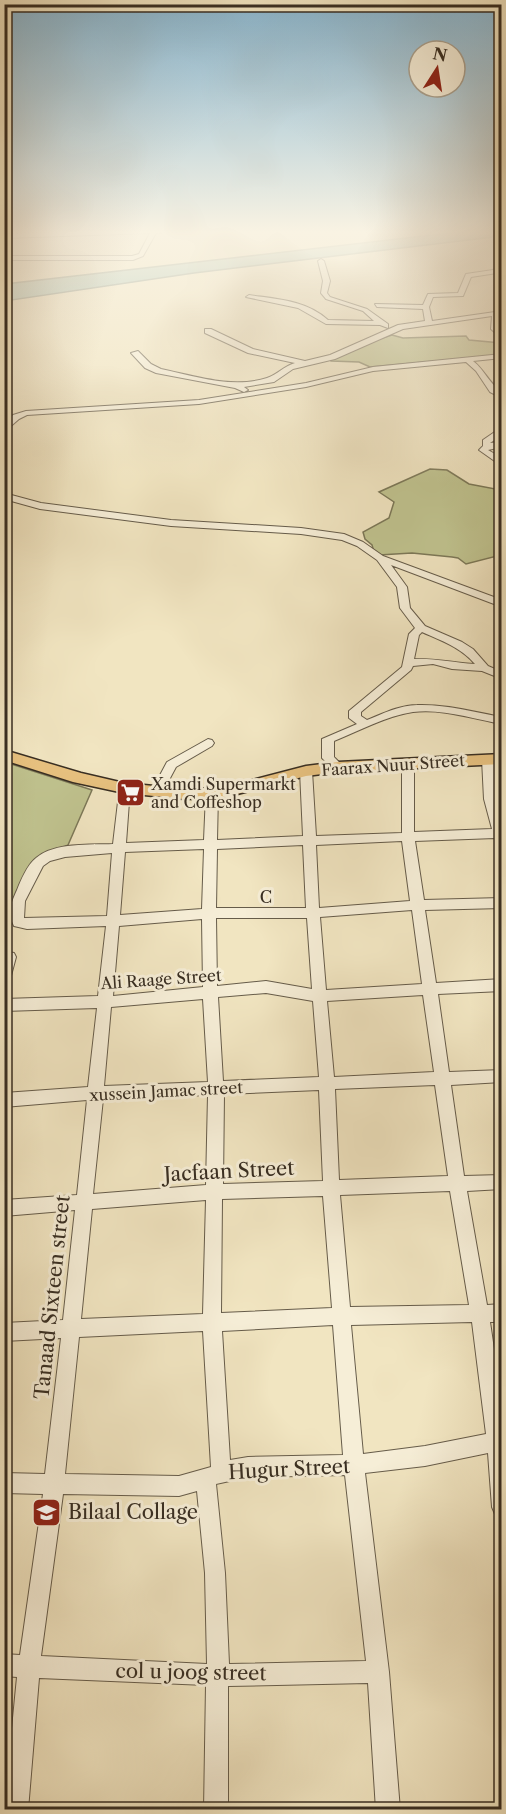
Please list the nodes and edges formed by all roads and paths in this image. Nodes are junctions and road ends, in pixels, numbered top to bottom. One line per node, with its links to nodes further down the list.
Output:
1 (499, 314): 10 (street)
2 (320, 315): 7 (street)
3 (370, 315): 7 (street)
4 (428, 315): 6 (street)
5 (493, 315): 6 (street)
6 (429, 322): 8 (street)
7 (380, 324): 8 (street)
8 (392, 329): 14 (street)
9 (208, 331): 14 (street)
10 (501, 337)
11 (135, 353): 15 (street)
12 (501, 356): 13 (street)
13 (468, 359): 16 (street); 17 (street)
14 (305, 364): 15 (street)
15 (237, 386): 16 (street)
16 (250, 394): 18 (street)
17 (501, 396)
18 (4, 430)
19 (501, 431): 21 (street)
20 (501, 444): 21 (street)
21 (487, 446): 22 (street)
22 (501, 476)
23 (4, 496): 24 (street)
24 (380, 558): 25 (street); 26 (street)
25 (501, 604)
26 (421, 628): 27 (street); 29 (street)
27 (408, 663): 29 (street); 32 (street)
28 (501, 665): 29 (street)
29 (487, 669): 30 (street)
30 (501, 676)
31 (501, 721): 32 (street)
32 (366, 724): 37 (street)
33 (208, 743): 40 (street)
34 (4, 755): 39 (main road, Faarax Nuur Street)
35 (495, 759): 36 (main road, Faarax Nuur Street); 43 (street)
36 (408, 765): 37 (main road, Faarax Nuur Street); 42 (street)
37 (338, 767): 38 (main road, Faarax Nuur Street)
38 (306, 771): 41 (main road, Faarax Nuur Street); 44 (street)
39 (124, 788): 40 (main road, Faarax Nuur Street); 46 (street, Tanaad Sixteen street)
40 (157, 792): 41 (main road, Faarax Nuur Street)
41 (212, 794): 45 (street)
42 (408, 836): 43 (street); 44 (street); 48 (street)
43 (501, 836)
44 (309, 842): 45 (street); 50 (street)
45 (211, 845): 46 (street); 49 (street)
46 (119, 848): 51 (street, Tanaad Sixteen street); 51 (street, C)
47 (501, 903): 48 (street, C)
48 (418, 906): 50 (street, C); 55 (street)
49 (209, 913): 50 (street, C); 51 (street, C); 56 (street)
50 (313, 913): 57 (street)
51 (113, 921): 58 (street, Tanaad Sixteen street)
52 (9, 957): 53 (street)
53 (4, 979)
54 (501, 985): 55 (street, Ali Raage Street)
55 (428, 988): 57 (street, Ali Raage Street); 61 (street)
56 (210, 993): 57 (street, Ali Raage Street); 58 (street, Ali Raage Street); 63 (street)
57 (319, 996): 62 (street)
58 (105, 1002): 59 (street, Ali Raage Street); 64 (street, Tanaad Sixteen street)
59 (4, 1005)
60 (501, 1076): 61 (street, xussein Jamac street)
61 (442, 1077): 62 (street, xussein Jamac street); 67 (street)
62 (327, 1085): 63 (street, xussein Jamac street); 68 (street)
63 (216, 1088): 64 (street, xussein Jamac street); 69 (street)
64 (96, 1093): 65 (street, xussein Jamac street); 70 (street, Tanaad Sixteen street)
65 (4, 1100)
66 (501, 1182): 67 (street, Jacfaan Street)
67 (457, 1183): 68 (street, Jacfaan Street); 73 (street)
68 (331, 1187): 69 (street, Jacfaan Street); 74 (street)
69 (214, 1192): 70 (street, Jacfaan Street); 75 (street)
70 (84, 1201): 71 (street, Jacfaan Street); 76 (street, Tanaad Sixteen street)
71 (4, 1208)
72 (501, 1313): 73 (street)
73 (480, 1314): 74 (street); 78 (street)
74 (343, 1316): 75 (street); 79 (street)
75 (212, 1323): 76 (street); 80 (street)
76 (71, 1330): 77 (street); 82 (street, Tanaad Sixteen street)
77 (4, 1332)
78 (499, 1440): 79 (street, Hugur Street); 83 (street)
79 (354, 1465): 80 (street, Hugur Street); 86 (street)
80 (213, 1475): 82 (street, Hugur Street); 87 (street)
81 (4, 1483): 82 (street, Hugur Street)
82 (54, 1484): 85 (street, Tanaad Sixteen street)
83 (501, 1507)
84 (4, 1665): 85 (street, col u joog street)
85 (29, 1665): 87 (street, col u joog street); 88 (street, Tanaad Sixteen street)
86 (378, 1672): 87 (street, col u joog street); 90 (street)
87 (218, 1675): 89 (street)
88 (16, 1809)
89 (216, 1809)
90 (388, 1809)

